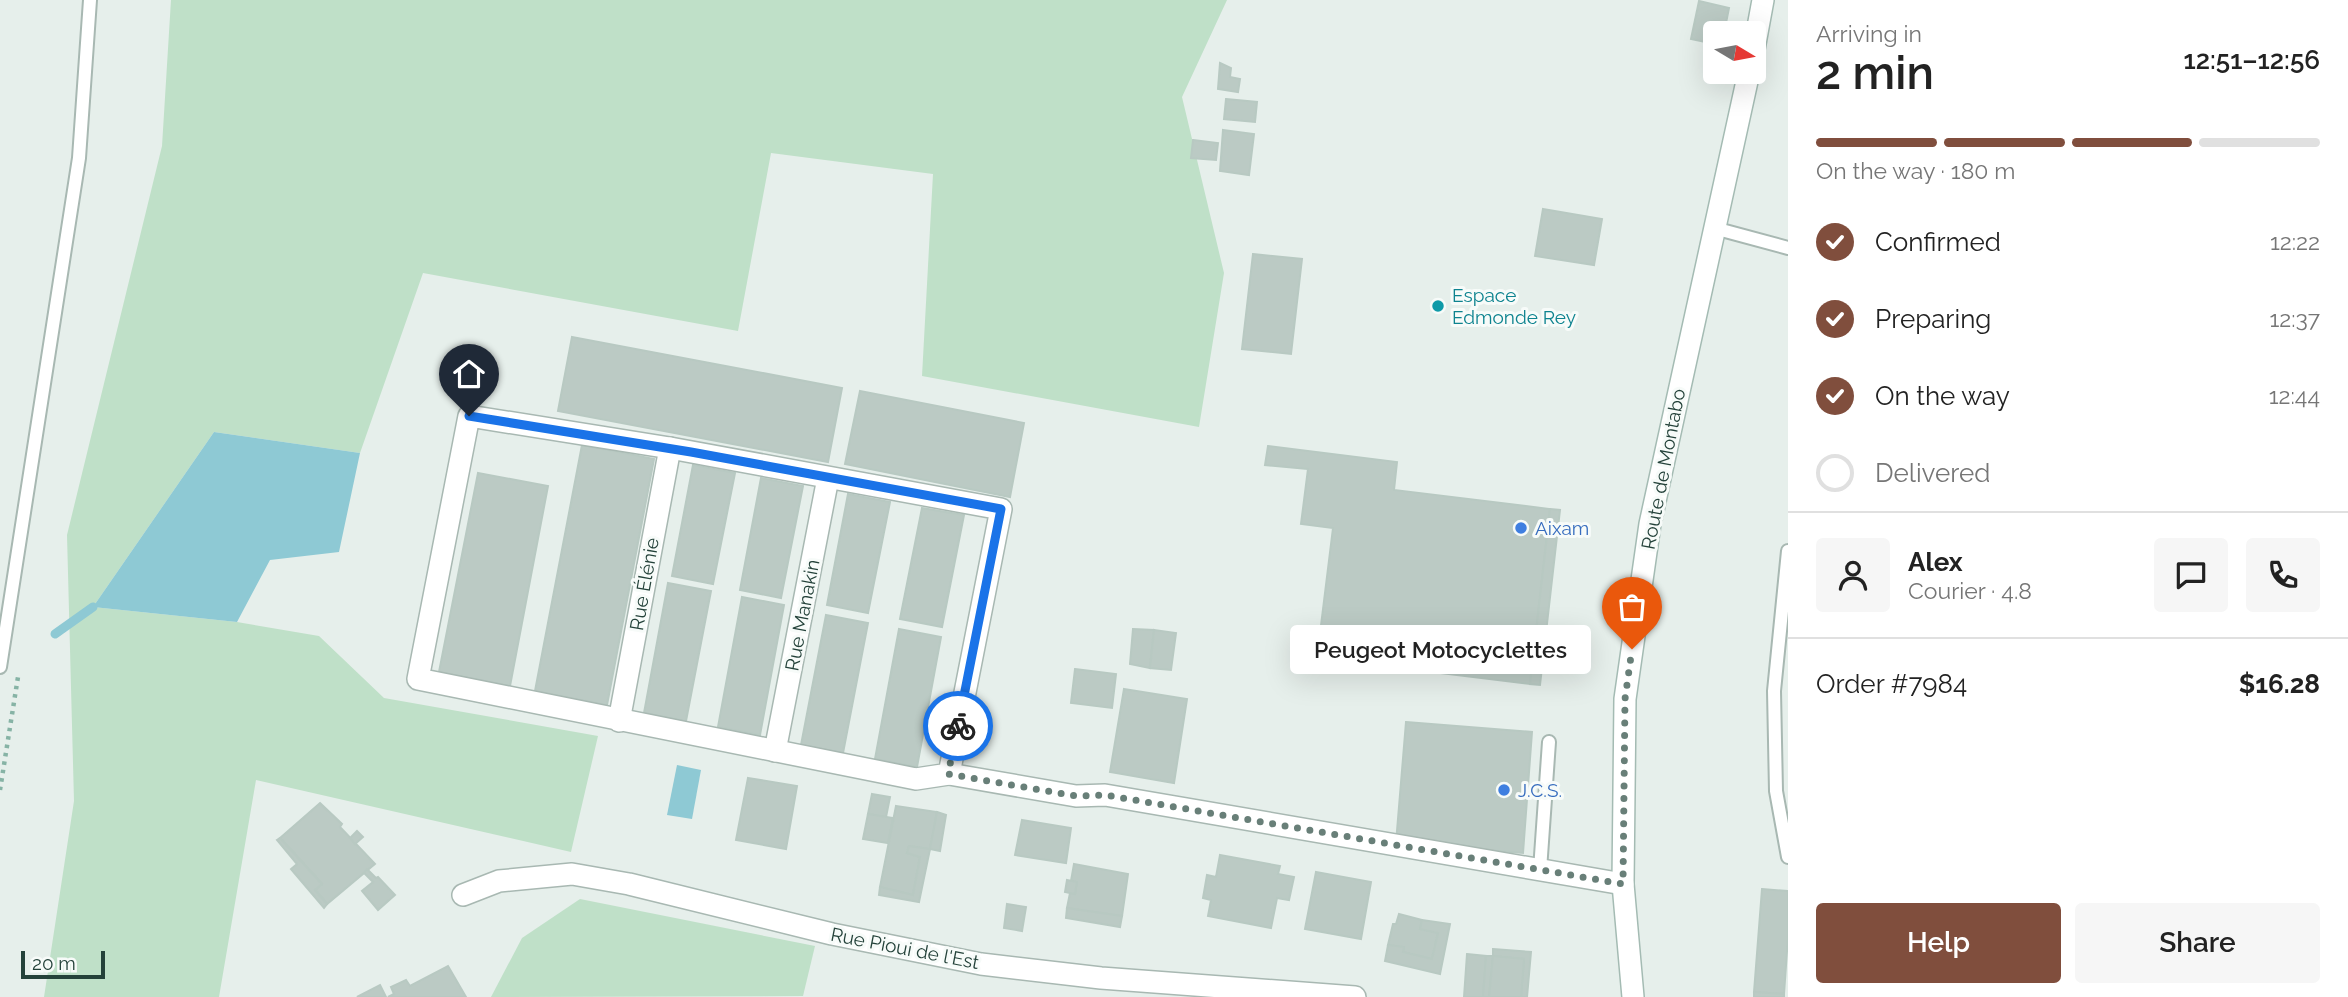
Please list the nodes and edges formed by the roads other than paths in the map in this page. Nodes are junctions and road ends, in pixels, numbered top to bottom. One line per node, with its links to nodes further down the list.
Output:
1 (90, 0): 10 (lane)
2 (1763, 0): 3 (street)
3 (1759, 21)
4 (1746, 84): 5 (street, Route de Montabo)
5 (1714, 228): 6 (lane); 17 (street, Route de Montabo)
6 (1788, 248)
7 (670, 448): 8 (street); 11 (street, Rue Élénie); 11 (street)
8 (828, 478): 13 (street, Rue Manakin); 14 (street)
9 (1788, 551): 15 (lane)
10 (0, 667)
11 (619, 720): 13 (street)
12 (1549, 742): 16 (lane)
13 (775, 751): 14 (street)
14 (948, 774): 16 (street)
15 (1788, 857)
16 (1540, 870): 17 (street)
17 (1623, 884): 20 (street, Route de Montabo)
18 (463, 895): 19 (street, Rue Pioui de l'Est)
19 (1355, 997)
20 (1633, 997)

